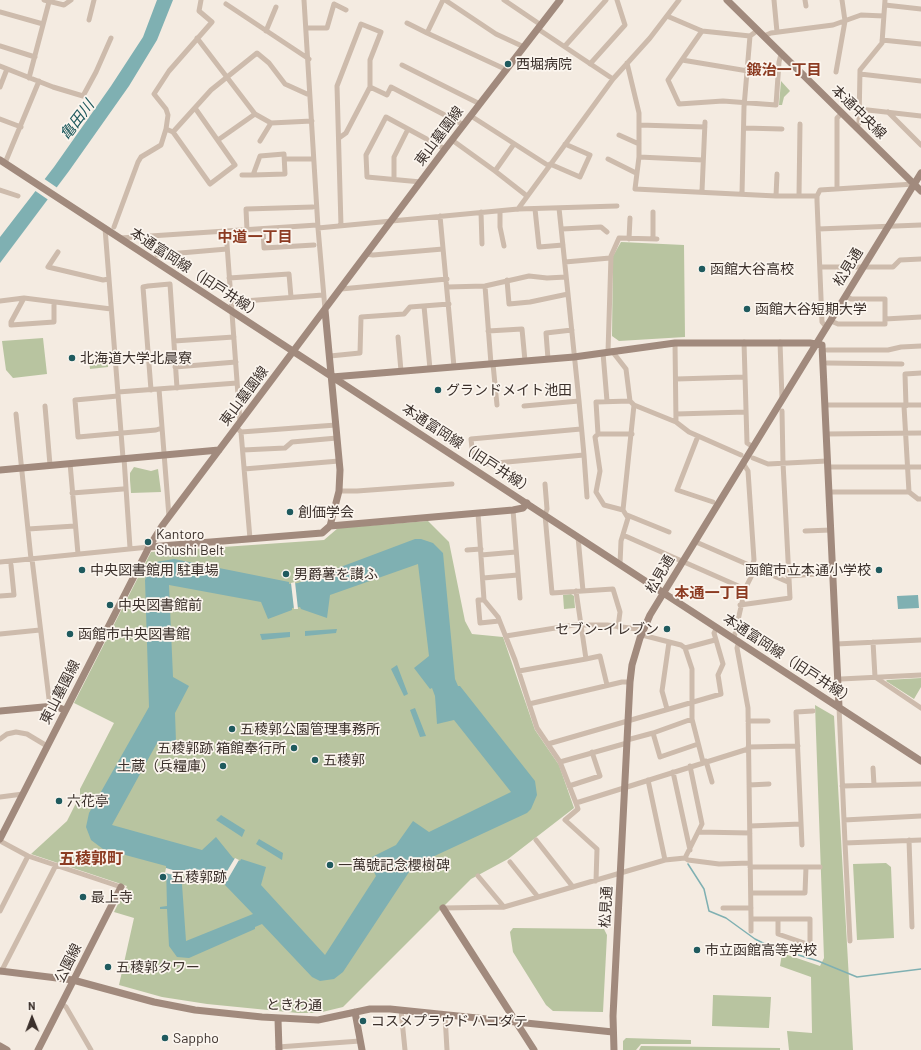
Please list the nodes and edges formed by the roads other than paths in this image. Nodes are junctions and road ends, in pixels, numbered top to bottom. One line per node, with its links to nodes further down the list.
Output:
1 (71, 0): 15 (street)
2 (94, 0): 25 (street)
3 (201, 0): 39 (street)
4 (304, 0): 30 (street)
5 (444, 0): 35 (street); 44 (street)
6 (504, 0): 29 (street)
7 (560, 0): 29 (street, 東山墓園線)
8 (606, 0): 43 (street)
9 (617, 0): 50 (street)
10 (679, 0): 23 (street)
11 (727, 0): 31 (street, 本通中央線)
12 (774, 0): 34 (street)
13 (805, 0): 18 (street)
14 (842, 0): 26 (street)
15 (46, 1): 27 (street)
16 (885, 2): 20 (street); 24 (street)
17 (226, 4): 32 (street)
18 (806, 6)
19 (276, 7): 32 (street)
20 (921, 9)
21 (346, 10): 30 (street)
22 (0, 12): 27 (street)
23 (667, 16): 33 (street); 49 (street)
24 (884, 16): 26 (street); 40 (street)
25 (89, 20)
26 (845, 21): 34 (street); 56 (street)
27 (44, 24): 46 (street)
28 (407, 24): 35 (street)
29 (540, 27): 43 (street); 44 (street, 東山墓園線)
30 (306, 28): 47 (street)
31 (758, 30): 36 (street); 37 (street, 本通中央線)
32 (266, 31): 47 (street)
33 (702, 31): 36 (street); 48 (street)
34 (777, 32): 37 (street)
35 (427, 33): 54 (street)
36 (750, 36): 55 (street)
37 (764, 36): 45 (street, 本通中央線)
38 (111, 38): 61 (street)
39 (197, 38): 59 (street); 84 (street)
40 (882, 40): 41 (street); 57 (street)
41 (921, 44)
42 (0, 46): 46 (street)
43 (565, 46): 50 (street)
44 (524, 47): 54 (street, 東山墓園線)
45 (781, 54): 66 (street); 71 (street, 本通中央線)
46 (35, 57): 58 (street)
47 (309, 59): 76 (street)
48 (682, 60): 55 (street); 66 (street)
49 (627, 63): 60 (street); 80 (street)
50 (590, 64): 60 (street)
51 (402, 65): 67 (street)
52 (0, 66): 53 (street)
53 (7, 69): 58 (street); 63 (street)
54 (507, 70): 67 (street, 東山墓園線)
55 (748, 71): 66 (street)
56 (836, 72)
57 (860, 74): 62 (street); 69 (street)
58 (29, 78): 61 (street)
59 (227, 78): 65 (street); 68 (street); 72 (street)
60 (613, 79): 94 (street)
61 (39, 81): 81 (street)
62 (921, 81)
63 (0, 87)
64 (370, 87): 79 (street); 89 (street); 89 (street)
65 (307, 94)
66 (745, 103): 82 (street)
67 (480, 104): 73 (street, 東山墓園線)
68 (195, 108): 87 (street); 90 (street)
69 (859, 109): 70 (street); 83 (street)
70 (888, 112): 74 (street); 96 (street)
71 (842, 113): 83 (street, 本通中央線); 114 (street)
72 (254, 114): 77 (street); 90 (street)
73 (471, 116): 79 (street, 東山墓園線); 93 (street)
74 (921, 116)
75 (0, 118): 81 (street)
76 (312, 121): 77 (street); 100 (street)
77 (271, 123): 92 (street)
78 (800, 124): 122 (street)
79 (464, 125): 91 (street, 東山墓園線)
80 (639, 125): 95 (street); 102 (street)
81 (21, 126): 103 (street)
82 (744, 128): 86 (street); 118 (street)
83 (856, 128): 113 (street, 本通中央線)
84 (166, 129): 87 (street); 138 (street)
85 (408, 129): 97 (street); 111 (street); 111 (street)
86 (782, 129)
87 (173, 132): 90 (street)
88 (619, 135): 95 (street)
89 (339, 138): 136 (street)
90 (218, 140)
91 (452, 140): 97 (street, 東山墓園線); 105 (street)
92 (260, 141)
93 (514, 144): 104 (street); 105 (street)
94 (565, 144): 104 (street); 104 (street)
95 (639, 144): 98 (street)
96 (921, 145)
97 (445, 149): 112 (street, 東山墓園線)
98 (639, 157): 102 (street); 106 (street)
99 (286, 159): 100 (street); 110 (street); 110 (street)
100 (313, 159): 139 (street)
101 (608, 159): 106 (street)
102 (703, 160): 116 (street)
103 (2, 162): 140 (street, 本通富岡線（旧戸井線）)
104 (550, 165): 120 (street)
105 (495, 171): 120 (street)
106 (636, 173): 116 (street)
107 (921, 173): 113 (street, 松見通)
108 (777, 174): 121 (street)
109 (242, 175): 110 (street)
110 (253, 175)
111 (394, 179): 112 (street)
112 (421, 182): 134 (street, 東山墓園線)
113 (914, 184): 114 (street); 117 (street, 本通中央線); 137 (street, 松見通)
114 (837, 189): 123 (street)
115 (0, 190): 119 (street)
116 (702, 191): 118 (street)
117 (921, 191)
118 (742, 194): 121 (street)
119 (18, 196)
120 (527, 196): 127 (street)
121 (776, 196): 122 (street)
122 (798, 196): 123 (street)
123 (817, 196): 143 (street)
124 (617, 206): 126 (street)
125 (313, 207): 144 (street)
126 (559, 208): 128 (street); 142 (street)
127 (518, 209): 128 (street); 129 (street)
128 (535, 209): 151 (street)
129 (500, 211): 130 (street); 152 (street)
130 (481, 212): 132 (street); 149 (street)
131 (653, 212): 148 (street)
132 (440, 216): 134 (street); 154 (street)
133 (630, 218): 148 (street)
134 (391, 222): 136 (street); 156 (street, 東山墓園線)
135 (921, 225): 137 (street)
136 (341, 226): 139 (street)
137 (888, 226): 143 (street); 162 (street, 松見通)
138 (114, 227)
139 (318, 227): 141 (street); 172 (street)
140 (105, 228): 147 (street, 本通富岡線（旧戸井線）); 165 (street)
141 (263, 229): 144 (street); 150 (street)
142 (562, 229): 146 (street); 151 (street)
143 (818, 229): 161 (street)
144 (247, 230): 145 (street)
145 (226, 231): 147 (street); 153 (street)
146 (607, 232)
147 (119, 238): 183 (street, 本通富岡線（旧戸井線）)
148 (629, 239): 158 (street)
149 (482, 244)
150 (314, 245)
151 (563, 245): 160 (street)
152 (504, 246)
153 (227, 249): 157 (street); 164 (street)
154 (443, 249): 156 (street); 166 (street)
155 (58, 252): 165 (street)
156 (366, 254): 170 (street, 東山墓園線)
157 (157, 255)
158 (610, 258): 160 (street); 200 (street)
159 (921, 259): 162 (street)
160 (565, 262): 163 (street)
161 (820, 267): 162 (street); 187 (street)
162 (864, 267): 173 (street, 松見通)
163 (566, 277): 167 (street); 171 (street)
164 (229, 278): 174 (street); 178 (street)
165 (109, 279): 181 (street)
166 (447, 279): 169 (street); 170 (street)
167 (507, 280): 168 (street); 171 (street)
168 (484, 286): 169 (street); 189 (street)
169 (447, 287): 179 (street)
170 (341, 289): 182 (street, 東山墓園線)
171 (568, 294): 188 (street)
172 (323, 295): 174 (street); 182 (street)
173 (846, 296): 185 (street); 186 (street, 松見通)
174 (291, 297): 178 (street)
175 (24, 298): 176 (street); 177 (street); 177 (street)
176 (0, 300)
177 (54, 302): 181 (street)
178 (231, 302): 183 (street)
179 (449, 304): 180 (street); 210 (street)
180 (424, 306): 201 (street); 211 (street)
181 (111, 309): 221 (street)
182 (325, 310): 199 (street, 東山墓園線); 201 (street)
183 (232, 312): 190 (street); 199 (street, 本通富岡線（旧戸井線）)
184 (921, 318): 185 (street)
185 (886, 319): 186 (street)
186 (831, 321): 187 (street, 松見通)
187 (827, 328): 196 (street, 松見通)
188 (572, 330): 202 (street); 203 (street)
189 (488, 332): 204 (street); 207 (street)
190 (234, 337): 192 (street); 205 (street)
191 (398, 337): 212 (street)
192 (174, 341): 209 (street); 220 (street)
193 (744, 342): 194 (street); 195 (street); 215 (street)
194 (780, 342): 196 (street); 222 (street)
195 (675, 343): 200 (street); 216 (street)
196 (817, 344): 222 (street, 松見通); 227 (street)
197 (921, 346): 198 (street)
198 (827, 350)
199 (294, 351): 214 (street, 本通富岡線（旧戸井線）); 239 (street, 東山墓園線)
200 (608, 352): 202 (street); 224 (street); 225 (street)
201 (330, 356): 214 (street)
202 (574, 357): 203 (street); 223 (street)
203 (548, 359): 204 (street)
204 (525, 361): 207 (street)
205 (236, 362): 209 (street); 217 (street)
206 (827, 363): 208 (street)
207 (492, 364): 210 (street); 226 (street)
208 (902, 364)
209 (175, 367): 218 (street)
210 (454, 367): 211 (street)
211 (430, 369): 212 (street)
212 (401, 371): 214 (street)
213 (921, 373): 231 (street)
214 (332, 377): 237 (street); 267 (street, 本通富岡線（旧戸井線）)
215 (745, 377): 216 (street); 232 (street)
216 (676, 379): 235 (street)
217 (237, 383): 218 (street); 239 (street)
218 (177, 388): 219 (street)
219 (159, 389): 220 (street); 238 (street)
220 (151, 390): 221 (street)
221 (118, 394): 241 (street); 241 (street)
222 (782, 400): 249 (street, 松見通)
223 (579, 401): 230 (street); 240 (street)
224 (607, 401): 225 (street); 242 (street)
225 (632, 403): 236 (street); 243 (street)
226 (497, 405)
227 (825, 405): 231 (street); 244 (street)
228 (921, 405): 231 (street)
229 (45, 406): 263 (street)
230 (524, 406)
231 (905, 406): 245 (street)
232 (746, 412): 235 (street); 249 (street)
233 (782, 412): 261 (street)
234 (16, 414): 266 (street)
235 (676, 414): 236 (street)
236 (676, 422): 247 (street)
237 (336, 425): 239 (street); 248 (street)
238 (162, 428): 241 (street); 252 (street)
239 (239, 428): 250 (street, 東山墓園線); 251 (street)
240 (582, 429): 253 (street); 257 (street)
241 (121, 433): 255 (street)
242 (598, 434): 243 (street); 282 (street)
243 (632, 434): 282 (street)
244 (826, 434): 245 (street); 262 (street)
245 (906, 434): 246 (street); 265 (street)
246 (921, 434)
247 (698, 436): 254 (street); 279 (street)
248 (337, 438): 251 (street); 258 (street)
249 (753, 447): 260 (street, 松見通)
250 (219, 450): 252 (street); 286 (street, 東山墓園線)
251 (243, 450): 268 (street)
252 (164, 455): 255 (street); 286 (street)
253 (584, 455): 257 (street); 277 (street)
254 (741, 456)
255 (123, 458): 259 (street); 298 (street)
256 (753, 458): 261 (street)
257 (478, 460): 267 (street)
258 (339, 461): 268 (street); 273 (street)
259 (70, 463): 263 (street); 276 (street)
260 (743, 463): 296 (street, 松見通); 309 (street)
261 (783, 463): 262 (street); 312 (street)
262 (828, 464): 265 (street); 274 (street)
263 (50, 465): 266 (street)
264 (921, 466): 265 (street)
265 (908, 467): 275 (street)
266 (22, 468): 269 (street); 289 (street)
267 (473, 468): 280 (street, 本通富岡線（旧戸井線）)
268 (244, 469): 295 (street)
269 (0, 470)
270 (452, 484): 273 (street)
271 (545, 484): 284 (street)
272 (123, 489): 276 (street)
273 (339, 491): 288 (street)
274 (829, 492): 275 (street); 290 (street)
275 (909, 492): 278 (street)
276 (72, 493): 287 (street)
277 (587, 497)
278 (921, 499)
279 (713, 502)
280 (527, 503): 281 (street); 284 (street, 本通富岡線（旧戸井線）)
281 (513, 510): 283 (street); 301 (street)
282 (623, 510): 285 (street)
283 (478, 513): 288 (street); 299 (street)
284 (545, 515): 294 (street, 本通富岡線（旧戸井線）); 316 (street)
285 (627, 515): 292 (street); 293 (street)
286 (169, 517): 297 (street, 東山墓園線)
287 (75, 526): 289 (street); 302 (street)
288 (330, 526): 295 (street)
289 (28, 529): 304 (street)
290 (831, 530): 291 (street); 310 (street)
291 (806, 531)
292 (669, 532)
293 (623, 535): 306 (street); 308 (street)
294 (578, 536): 308 (street, 本通富岡線（旧戸井線）); 317 (street)
295 (250, 539): 297 (street)
296 (696, 542): 306 (street, 松見通); 309 (street)
297 (149, 547): 298 (street); 351 (street, 東山墓園線)
298 (130, 548): 302 (street)
299 (481, 549): 300 (street); 303 (street)
300 (467, 550)
301 (516, 552): 303 (street); 311 (street)
302 (78, 554): 304 (street)
303 (481, 555): 313 (street)
304 (32, 559): 305 (street); 327 (street)
305 (0, 562)
306 (683, 562): 315 (street); 318 (street, 松見通)
307 (11, 564): 319 (street)
308 (620, 564): 318 (street, 本通富岡線（旧戸井線）)
309 (754, 567): 314 (street); 315 (street)
310 (832, 573): 312 (street); 336 (street)
311 (518, 575): 313 (street); 320 (street)
312 (788, 576): 314 (street)
313 (483, 578): 321 (street)
314 (788, 582): 322 (street)
315 (745, 589): 322 (street)
316 (576, 591): 317 (street); 324 (street)
317 (583, 591): 325 (street)
318 (664, 593): 326 (street, 本通富岡線（旧戸井線）); 328 (street, 松見通)
319 (0, 596)
320 (520, 598)
321 (484, 600): 323 (street); 323 (street)
322 (740, 605): 332 (street)
323 (499, 621): 330 (street)
324 (580, 625): 325 (street); 330 (street); 338 (street)
325 (618, 627): 328 (street)
326 (717, 627): 331 (street); 332 (street, 本通富岡線（旧戸井線）)
327 (40, 630): 329 (street); 347 (street)
328 (642, 633): 334 (street); 343 (street, 松見通)
329 (0, 634)
330 (506, 636): 339 (street)
331 (715, 640): 337 (street); 345 (street)
332 (737, 640): 348 (street, 本通富岡線（旧戸井線）); 356 (street)
333 (921, 640): 335 (street)
334 (669, 642): 337 (street); 350 (street)
335 (873, 642): 336 (street); 341 (street)
336 (836, 644): 348 (street)
337 (685, 648): 345 (street)
338 (586, 659): 339 (street); 344 (street)
339 (519, 671): 346 (street)
340 (921, 675): 341 (street)
341 (875, 677): 342 (street); 349 (street)
342 (841, 679)
343 (630, 682): 344 (street); 355 (street, 松見通)
344 (607, 685): 346 (street)
345 (692, 703): 350 (street); 354 (street)
346 (529, 704): 361 (street)
347 (50, 707): 351 (street); 352 (street)
348 (839, 707): 367 (street, 本通富岡線（旧戸井線）); 379 (street)
349 (921, 708)
350 (667, 709): 355 (street)
351 (65, 710): 363 (street, 東山墓園線)
352 (0, 711)
353 (813, 711): 364 (street)
354 (692, 719): 358 (street); 362 (street)
355 (628, 720): 360 (street, 松見通); 361 (street)
356 (748, 721): 357 (street); 365 (street)
357 (768, 721)
358 (652, 732): 360 (street); 362 (street)
359 (0, 739): 363 (street)
360 (627, 741): 366 (street); 381 (street, 松見通)
361 (548, 744): 368 (street)
362 (698, 744): 369 (street)
363 (47, 746): 382 (street, 東山墓園線)
364 (798, 746): 365 (street); 387 (street)
365 (748, 748): 369 (street); 377 (street)
366 (592, 752): 368 (street); 378 (street)
367 (921, 761)
368 (560, 762): 378 (street)
369 (705, 762): 370 (street); 374 (street)
370 (690, 766): 372 (street); 389 (street)
371 (873, 768): 380 (street)
372 (673, 772): 373 (street); 397 (street)
373 (648, 780): 381 (street); 400 (street)
374 (712, 782)
375 (769, 784): 377 (street)
376 (921, 784): 380 (street)
377 (749, 785): 388 (street)
378 (569, 786): 384 (street)
379 (842, 786): 380 (street); 386 (street)
380 (874, 786)
381 (625, 788): 384 (street); 406 (street, 松見通)
382 (23, 794): 383 (street); 391 (street, 東山墓園線)
383 (0, 797)
384 (576, 803): 408 (street)
385 (921, 816): 386 (street)
386 (844, 820): 395 (street)
387 (801, 824): 388 (street); 396 (street)
388 (750, 826): 390 (street)
389 (698, 832): 390 (street); 397 (street)
390 (750, 833): 403 (street)
391 (0, 840): 398 (street)
392 (536, 840): 410 (street)
393 (908, 840): 394 (street); 395 (street); 420 (street)
394 (921, 840)
395 (845, 843): 422 (street)
396 (802, 845)
397 (690, 850): 399 (street)
398 (28, 856): 402 (street); 417 (street)
399 (685, 858): 400 (street); 403 (street)
400 (665, 860): 406 (street)
401 (510, 862): 412 (street)
402 (56, 865): 409 (street); 423 (street)
403 (750, 865): 404 (street); 411 (street)
404 (806, 867): 405 (street); 411 (street)
405 (820, 867)
406 (621, 874): 408 (street); 431 (street, 松見通)
407 (478, 876): 413 (street)
408 (596, 881): 410 (street)
409 (121, 887): 424 (street, 公園線)
410 (573, 887): 412 (street)
411 (751, 893): 416 (street)
412 (538, 897): 413 (street)
413 (504, 907): 414 (street)
414 (443, 908): 430 (street)
415 (723, 908): 416 (street)
416 (751, 908): 418 (street)
417 (0, 911)
418 (751, 919): 419 (street); 421 (street)
419 (778, 919): 419 (street)
420 (912, 927)
421 (751, 931)
422 (850, 941)
423 (0, 972): 424 (street, ときわ通)
424 (73, 980): 425 (street, 公園線); 429 (street, ときわ通)
425 (62, 1004): 438 (street, 公園線); 439 (street)
426 (401, 1010): 427 (street, ときわ通); 428 (street, ときわ通); 442 (street)
427 (355, 1012): 429 (street, ときわ通); 432 (street)
428 (445, 1015): 430 (street, ときわ通); 443 (street)
429 (278, 1019): 436 (street)
430 (516, 1023): 431 (street, ときわ通); 444 (street)
431 (613, 1032): 445 (street, 松見通)
432 (360, 1041): 433 (street); 441 (street)
433 (332, 1044): 435 (street); 440 (street)
434 (0, 1046): 437 (street)
435 (302, 1048): 436 (street)
436 (279, 1049)
437 (7, 1050)
438 (38, 1050)
439 (91, 1050)
440 (332, 1050)
441 (362, 1050)
442 (405, 1050)
443 (447, 1050)
444 (534, 1050)
445 (614, 1050)

